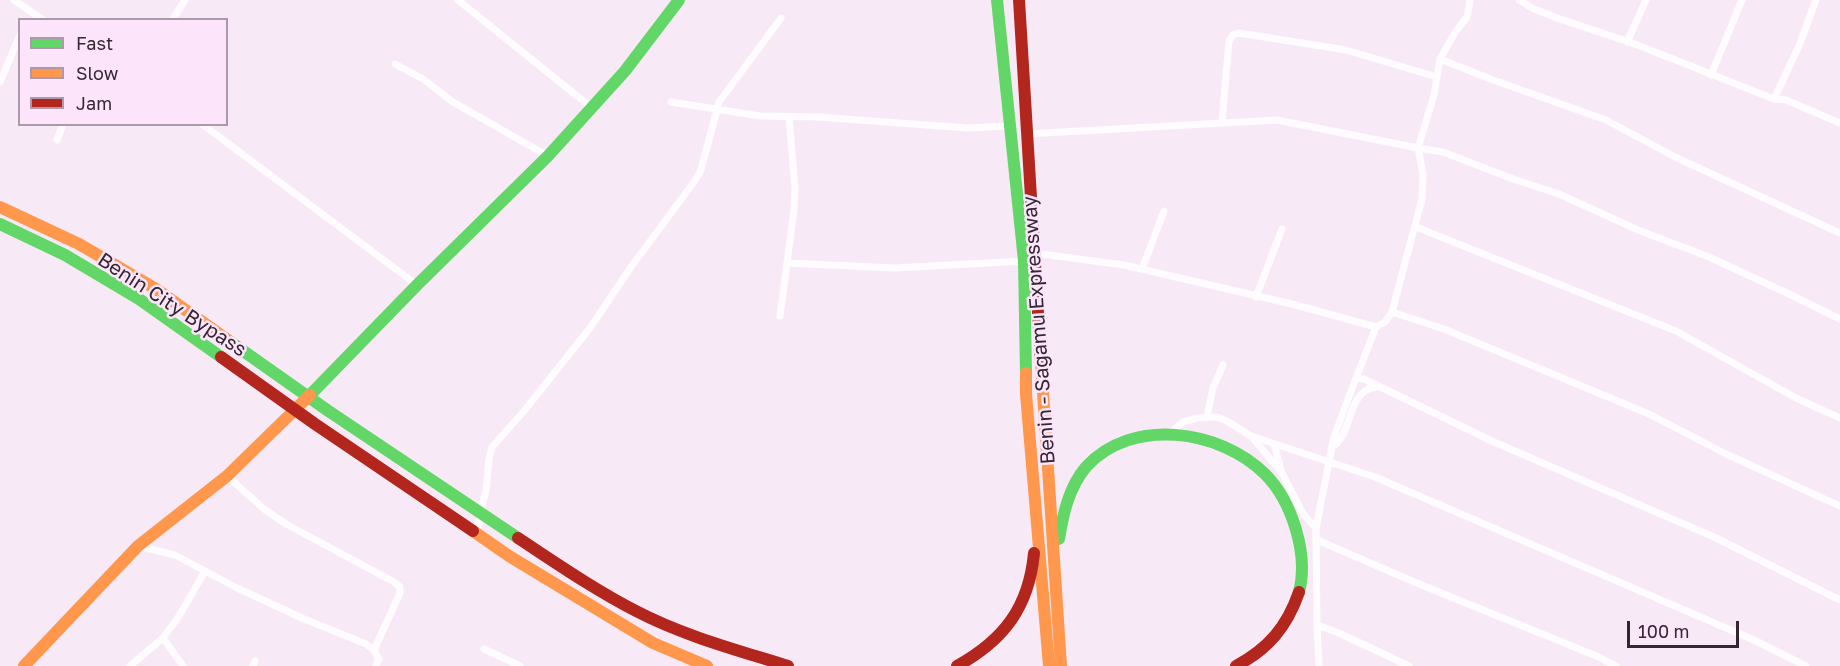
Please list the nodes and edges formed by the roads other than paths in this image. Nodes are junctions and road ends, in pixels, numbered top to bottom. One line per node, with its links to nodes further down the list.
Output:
1 (14, 0): 12 (street)
2 (185, 0): 13 (street)
3 (458, 0): 24 (street)
4 (680, 0): 24 (highway)
5 (997, 0): 31 (highway)
6 (1019, 0): 32 (highway, Benin - Sagamu Expressway)
7 (1470, 0): 17 (street)
8 (1520, 0): 16 (street)
9 (1646, 0): 16 (street)
10 (1742, 0): 19 (street)
11 (1816, 0): 22 (street)
12 (32, 16)
13 (173, 18)
14 (781, 18): 25 (street)
15 (18, 40): 21 (street)
16 (1627, 42): 19 (street)
17 (1440, 59): 20 (street); 41 (street)
18 (394, 64): 35 (street)
19 (1711, 75): 22 (street)
20 (1437, 77): 27 (street); 34 (street)
21 (0, 82)
22 (1774, 99): 28 (street)
23 (671, 102): 25 (street)
24 (592, 108): 35 (highway)
25 (716, 110): 26 (street); 66 (street)
26 (789, 117): 31 (street); 44 (street)
27 (1222, 122): 32 (street); 34 (street)
28 (1840, 123)
29 (62, 126): 33 (street)
30 (205, 126): 46 (street)
31 (1009, 126): 43 (highway)
32 (1026, 134): 42 (highway, Benin - Sagamu Expressway)
33 (57, 140)
34 (1418, 148): 39 (street); 50 (street)
35 (548, 156): 46 (highway)
36 (0, 207): 66 (highway, Benin City Bypass)
37 (1164, 211): 45 (street)
38 (0, 224): 68 (highway, Benin City Bypass)
39 (1416, 227): 48 (street); 56 (street)
40 (1282, 229): 47 (street)
41 (1840, 233)
42 (1034, 253): 45 (street); 72 (highway, Benin - Sagamu Expressway)
43 (1023, 261): 44 (street); 64 (highway)
44 (787, 263): 49 (street)
45 (1142, 269): 47 (street)
46 (417, 285): 63 (highway)
47 (1256, 297): 51 (street)
48 (1392, 312): 51 (street); 65 (street)
49 (780, 316)
50 (1840, 319)
51 (1376, 327): 53 (street)
52 (1223, 365): 55 (street)
53 (1356, 378): 54 (street); 60 (street)
54 (1378, 386): 60 (street); 73 (street)
55 (1207, 417): 57 (street); 58 (street)
56 (1840, 418)
57 (1169, 434): 72 (highway); 87 (highway)
58 (1251, 436): 59 (street); 62 (street)
59 (1274, 444): 61 (street); 62 (street)
60 (1332, 448): 61 (street)
61 (1329, 461): 67 (street); 91 (street)
62 (1282, 473): 67 (street)
63 (227, 476): 70 (highway); 77 (street)
64 (1035, 495): 78 (highway); 86 (highway)
65 (1840, 506)
66 (481, 513): 68 (street); 85 (highway, Benin City Bypass)
67 (1316, 528): 69 (street)
68 (477, 534): 84 (highway, Benin City Bypass)
69 (1317, 540): 74 (street); 90 (street)
70 (138, 546): 71 (street); 79 (highway)
71 (205, 571): 75 (street); 77 (street)
72 (1055, 582): 78 (highway, Benin - Sagamu Expressway)
73 (1840, 600)
74 (1317, 625): 88 (street); 89 (street)
75 (163, 638): 80 (street); 81 (street)
76 (484, 649): 83 (street)
77 (374, 650): 82 (street)
78 (1055, 663)
79 (24, 666)
80 (130, 666)
81 (183, 666)
82 (376, 666)
83 (520, 666)
84 (707, 666)
85 (788, 666)
86 (957, 666)
87 (1236, 666)
88 (1319, 666)
89 (1409, 666)
90 (1616, 666)
91 (1806, 666)

